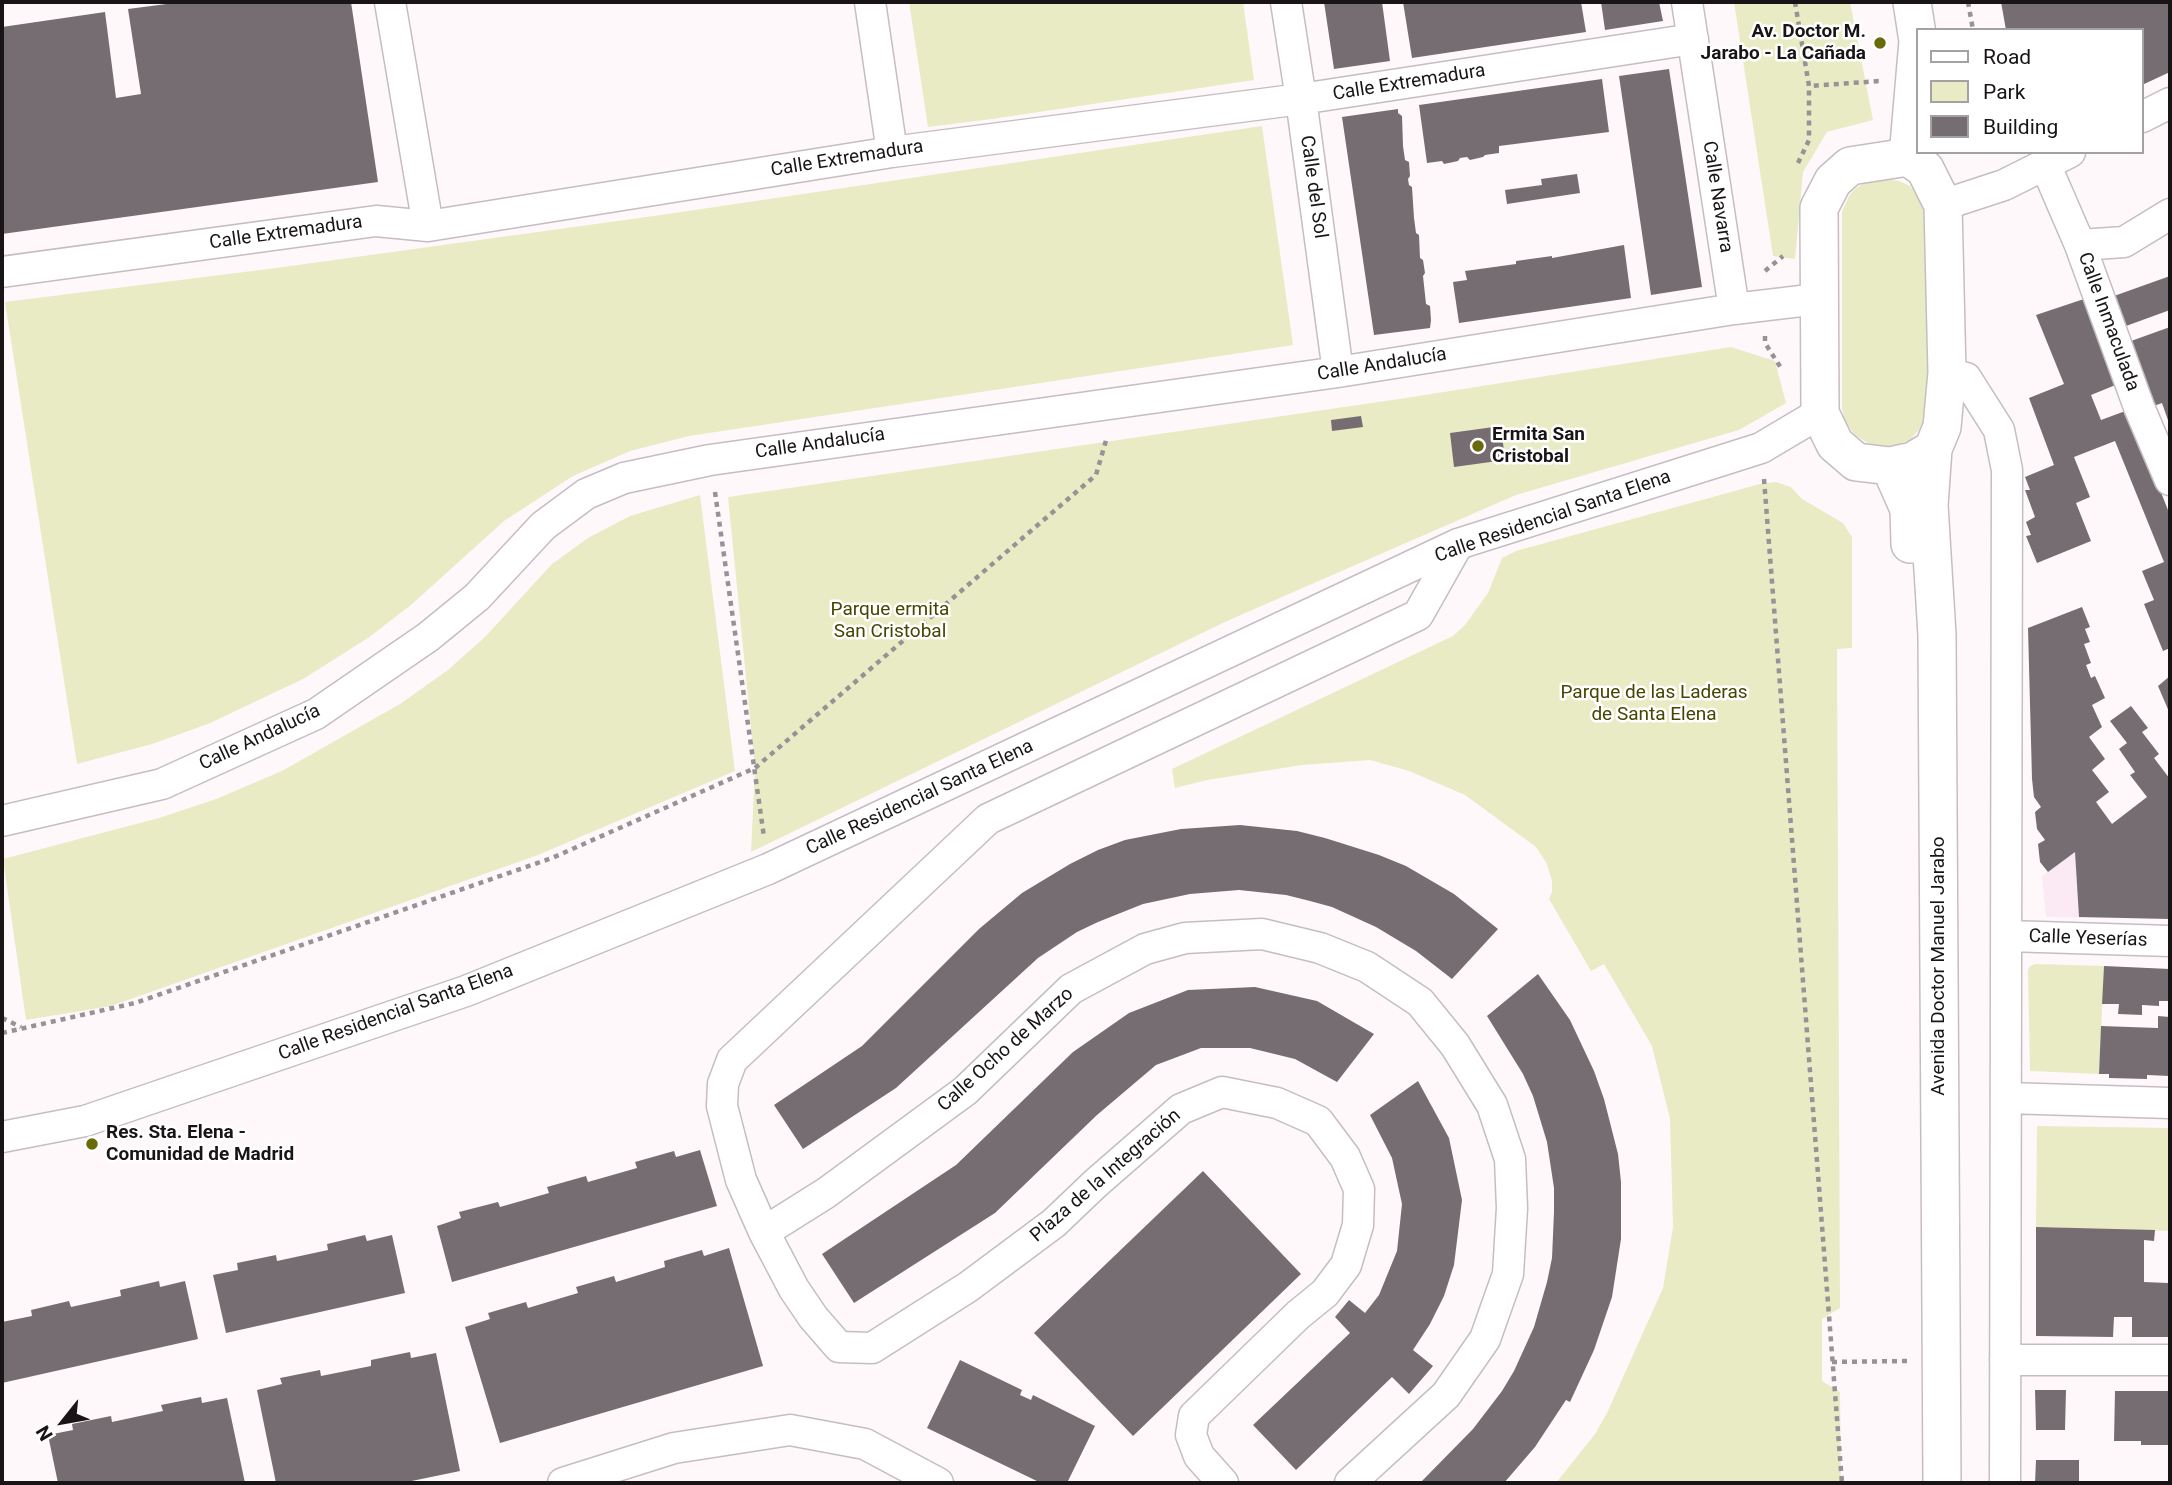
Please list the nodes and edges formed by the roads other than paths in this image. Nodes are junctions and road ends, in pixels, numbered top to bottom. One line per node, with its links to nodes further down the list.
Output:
1 (390, 2): 17 (street)
2 (870, 2): 12 (street)
3 (1286, 2): 9 (street, Calle del Sol)
4 (1687, 2): 7 (street, Calle Navarra)
5 (1912, 2): 6 (street)
6 (1916, 28)
7 (1693, 39): 9 (street, Calle Extremadura); 21 (street, Calle Navarra)
8 (1916, 66): 13 (street)
9 (1301, 99): 12 (street, Calle Extremadura); 22 (street, Calle del Sol)
10 (2170, 103): 11 (street)
11 (2144, 116)
12 (892, 152): 17 (street, Calle Extremadura)
13 (1908, 157): 15 (street); 20 (street)
14 (2057, 158): 15 (street); 18 (street, Calle Inmaculada)
15 (1943, 205): 23 (street, Avenida Doctor Manuel Jarabo)
16 (2170, 214): 18 (street)
17 (428, 226): 19 (street, Calle Extremadura)
18 (2080, 244): 27 (street, Calle Inmaculada)
19 (2, 272)
20 (1818, 299): 21 (street); 24 (street)
21 (1734, 309): 22 (street, Calle Andalucía)
22 (1338, 372): 29 (street, Calle Andalucía)
23 (1947, 373): 25 (street, Avenida Doctor Manuel Jarabo); 30 (street)
24 (1820, 413): 26 (street); 28 (street, Calle Residencial Santa Elena)
25 (1933, 449): 26 (street); 43 (street, Avenida Doctor Manuel Jarabo)
26 (1890, 466): 42 (street, Avenida Doctor Manuel Jarabo)
27 (2170, 480)
28 (1458, 544): 34 (street, Calle Residencial Santa Elena); 35 (street)
29 (2, 821)
30 (2007, 936): 31 (street, Calle Yeserías); 32 (street)
31 (2170, 941)
32 (2006, 1098): 33 (street); 36 (street)
33 (2170, 1103)
34 (2, 1137)
35 (764, 1232): 40 (street, Plaza de la Integración); 41 (street, Calle Ocho de Marzo)
36 (2005, 1360): 37 (street); 44 (street)
37 (2170, 1360)
38 (563, 1483): 39 (street)
39 (938, 1483)
40 (1223, 1483)
41 (1350, 1483)
42 (1919, 1483)
43 (1942, 1483)
44 (2005, 1483)

